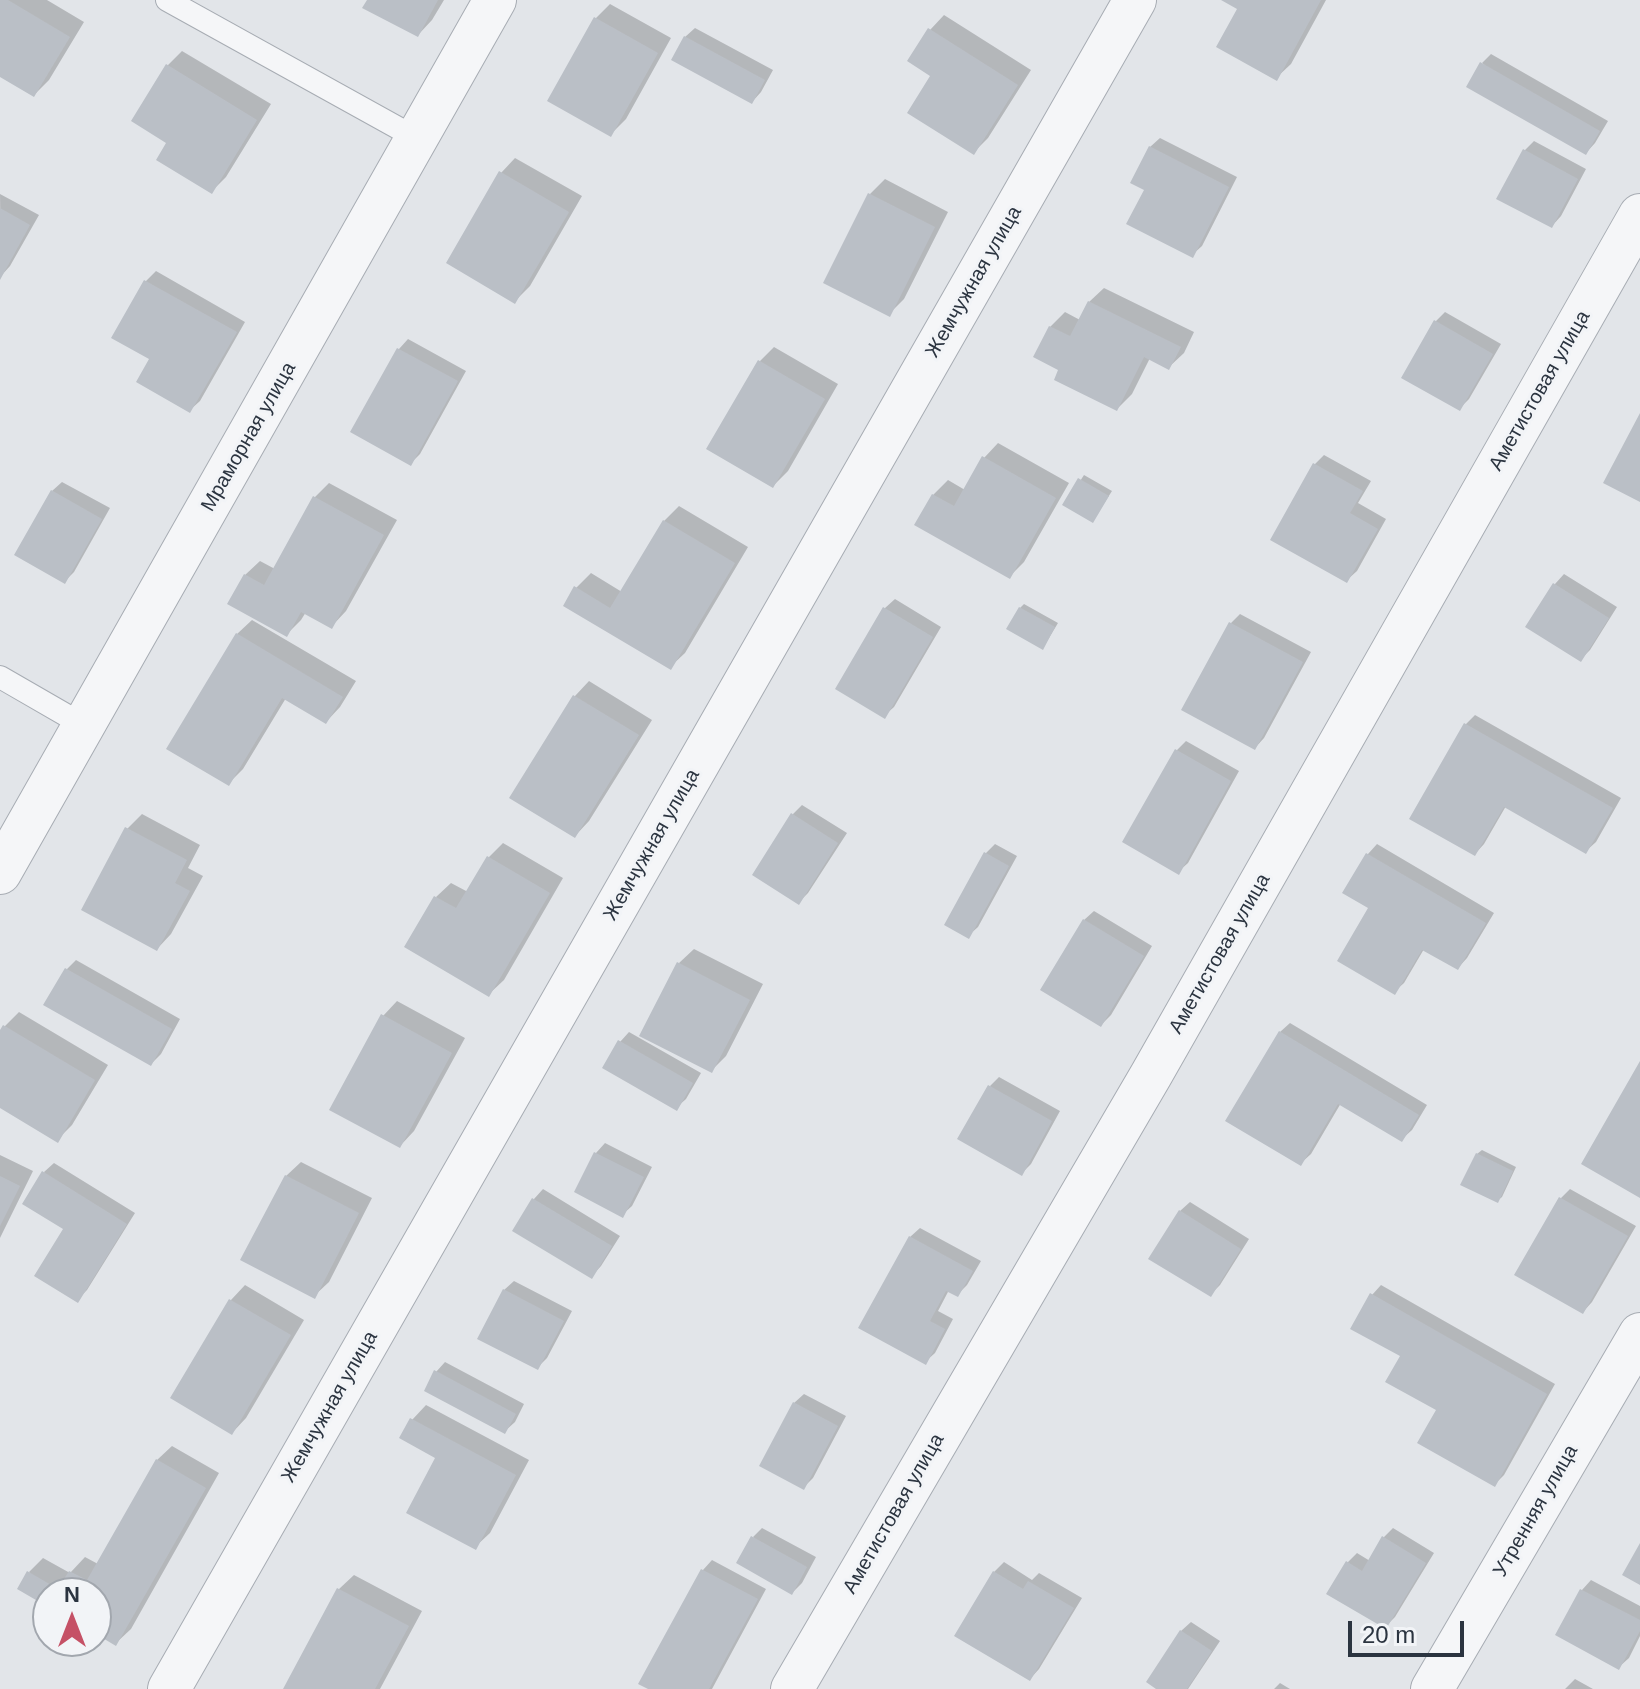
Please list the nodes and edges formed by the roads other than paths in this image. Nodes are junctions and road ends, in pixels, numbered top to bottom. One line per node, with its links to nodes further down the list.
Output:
1 (167, 0): 4 (lane)
2 (495, 0): 4 (street, Мраморная улица)
3 (1135, 0): 10 (street, Жемчужная улица)
4 (418, 139): 7 (street, Мраморная улица)
5 (1640, 215): 11 (street, Аметистовая улица)
6 (0, 677): 7 (lane)
7 (85, 726): 8 (street, Мраморная улица)
8 (0, 873)
9 (1640, 1334): 12 (street, Утренняя улица)
10 (169, 1689)
11 (792, 1689)
12 (1432, 1689)

